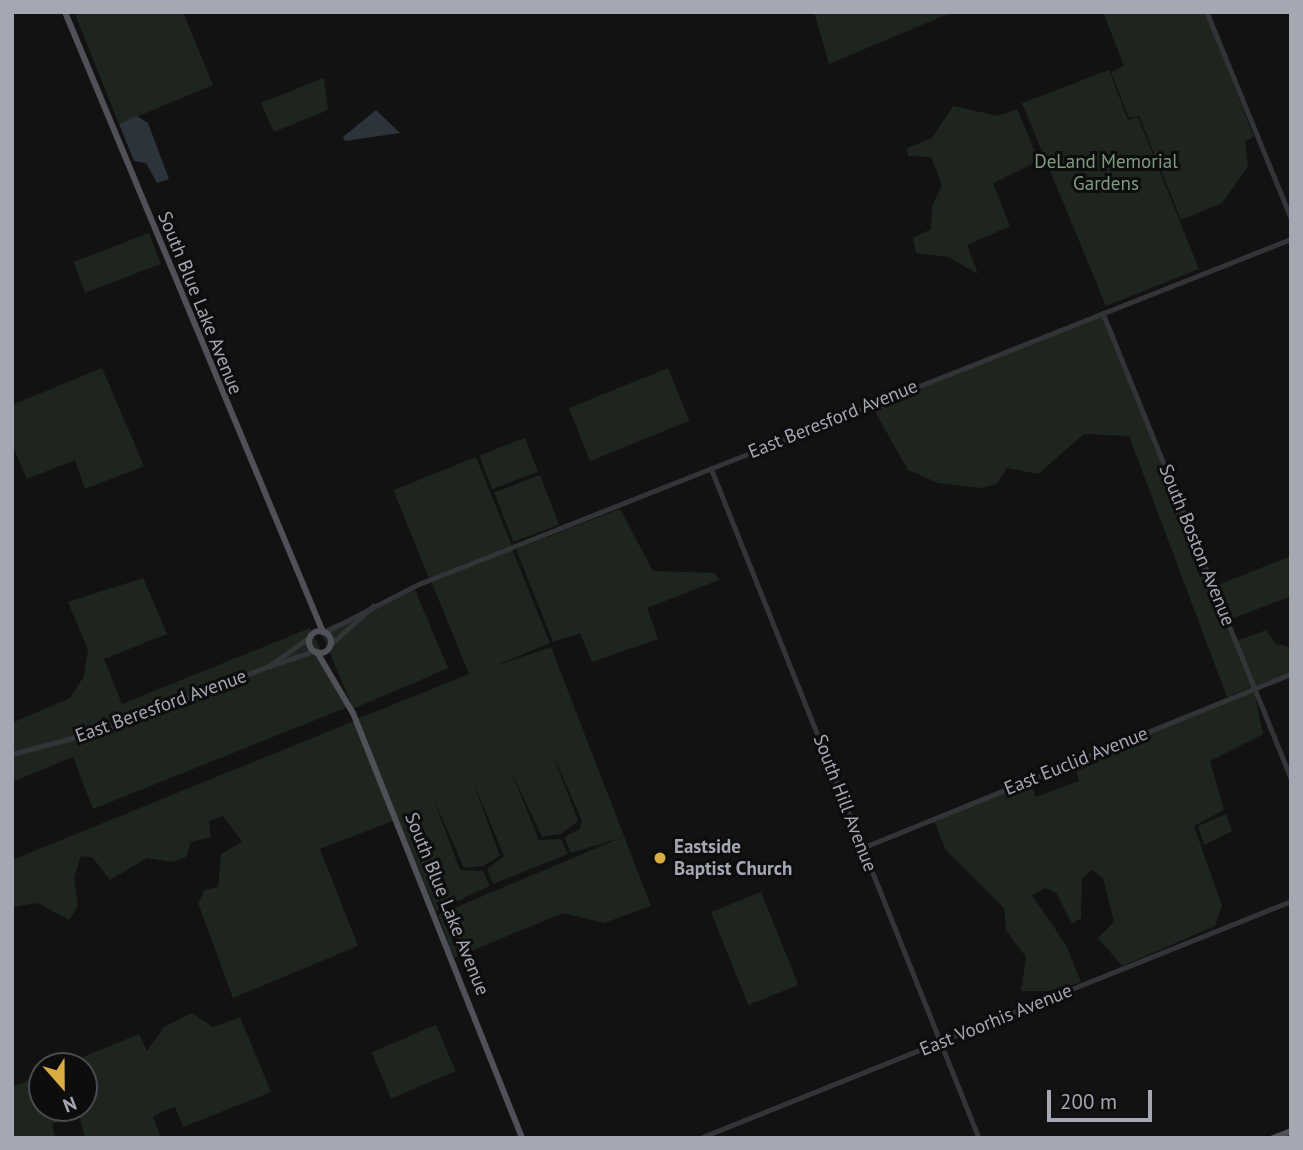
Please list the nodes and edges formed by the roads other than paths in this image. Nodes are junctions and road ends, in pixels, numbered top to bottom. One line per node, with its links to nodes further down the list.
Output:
1 (65, 12): 8 (main road, South Blue Lake Avenue)
2 (1207, 12): 3 (street)
3 (1291, 218)
4 (1291, 239): 5 (street, East Beresford Avenue)
5 (1103, 313): 6 (street, East Beresford Avenue); 16 (street, South Boston Avenue)
6 (711, 468): 7 (street, East Beresford Avenue); 19 (street, South Hill Avenue)
7 (376, 603): 9 (street, East Beresford Avenue); 11 (street, East Beresford Avenue)
8 (308, 604): 9 (main road, South Blue Lake Avenue); 10 (main road, South Blue Lake Avenue)
9 (324, 632): 10 (main road); 11 (main road, South Blue Lake Avenue)
10 (311, 636): 12 (main road, South Blue Lake Avenue); 13 (street, East Beresford Avenue)
11 (329, 646): 12 (main road); 15 (main road, South Blue Lake Avenue)
12 (316, 652): 13 (street, East Beresford Avenue); 15 (main road, South Blue Lake Avenue)
13 (269, 666): 17 (street, East Beresford Avenue)
14 (1291, 674): 16 (street, East Euclid Avenue)
15 (340, 684): 23 (main road, South Blue Lake Avenue)
16 (1255, 689): 18 (street, South Boston Avenue); 19 (street, East Euclid Avenue)
17 (12, 754)
18 (1291, 778)
19 (862, 848): 21 (street, South Hill Avenue)
20 (1291, 901): 21 (street, East Voorhis Avenue)
21 (941, 1042): 24 (street, East Voorhis Avenue); 25 (street, South Hill Avenue)
22 (1291, 1131): 26 (main road)
23 (522, 1138)
24 (701, 1138)
25 (979, 1138)
26 (1273, 1138)

